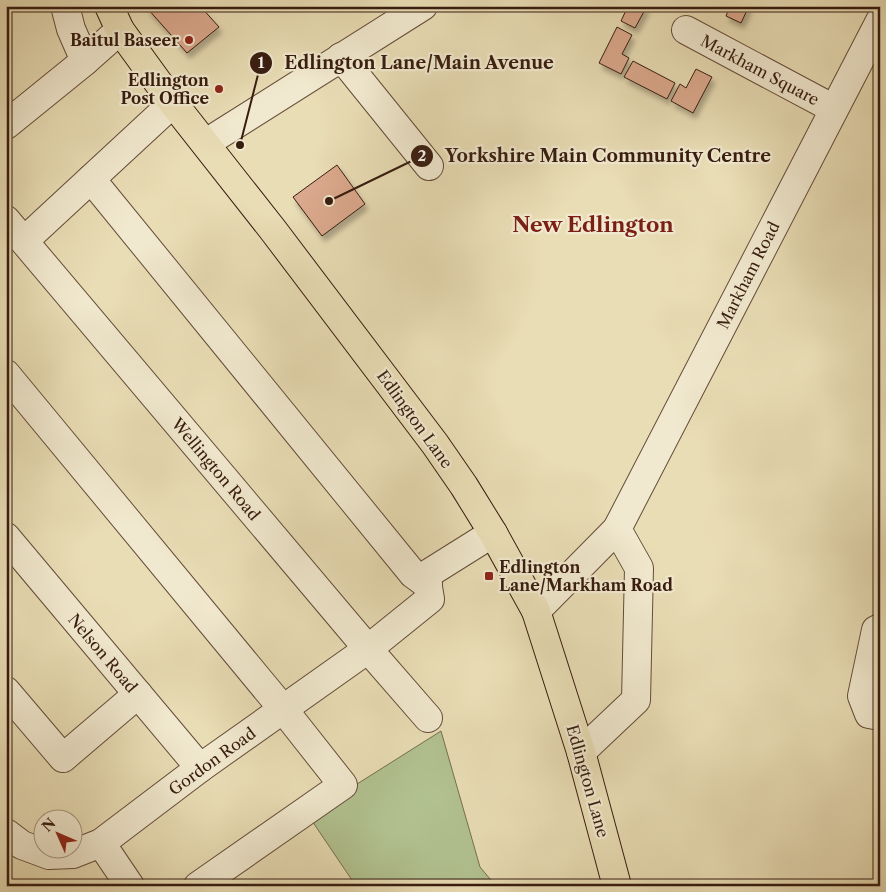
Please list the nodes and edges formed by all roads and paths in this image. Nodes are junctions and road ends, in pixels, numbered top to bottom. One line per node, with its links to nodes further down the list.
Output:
1 (65, 6): 7 (street)
2 (423, 6): 6 (street)
3 (115, 18): 7 (street); 8 (main road, Edlington Lane)
4 (880, 21): 9 (street, Markham Road)
5 (686, 30): 9 (street, Markham Square)
6 (342, 56): 11 (street); 12 (street)
7 (85, 61): 10 (street)
8 (172, 103): 11 (main road, Edlington Lane); 13 (street)
9 (834, 110): 16 (street, Markham Road)
10 (9, 120)
11 (206, 143): 17 (main road, Edlington Lane)
12 (428, 166)
13 (91, 179): 14 (street); 19 (street)
14 (13, 234): 22 (street, Wellington Road)
15 (6, 374): 25 (street)
16 (617, 529): 20 (street, Markham Road); 28 (street)
17 (493, 533): 19 (street); 20 (main road, Edlington Lane)
18 (6, 537): 24 (street, Nelson Road)
19 (428, 585): 22 (street, Gordon Road)
20 (536, 611): 28 (main road, Edlington Lane)
21 (880, 628): 26 (street)
22 (368, 649): 25 (street, Gordon Road); 27 (street, Wellington Road)
23 (6, 691): 24 (street)
24 (138, 694): 29 (street, Nelson Road)
25 (283, 710): 29 (street, Gordon Road); 33 (street)
26 (880, 716)
27 (428, 718)
28 (581, 752): 34 (main road, Edlington Lane)
29 (200, 768): 31 (street, Gordon Road)
30 (6, 833): 31 (street, Gordon Road)
31 (101, 844): 32 (street)
32 (130, 886)
33 (198, 886)
34 (617, 886)

